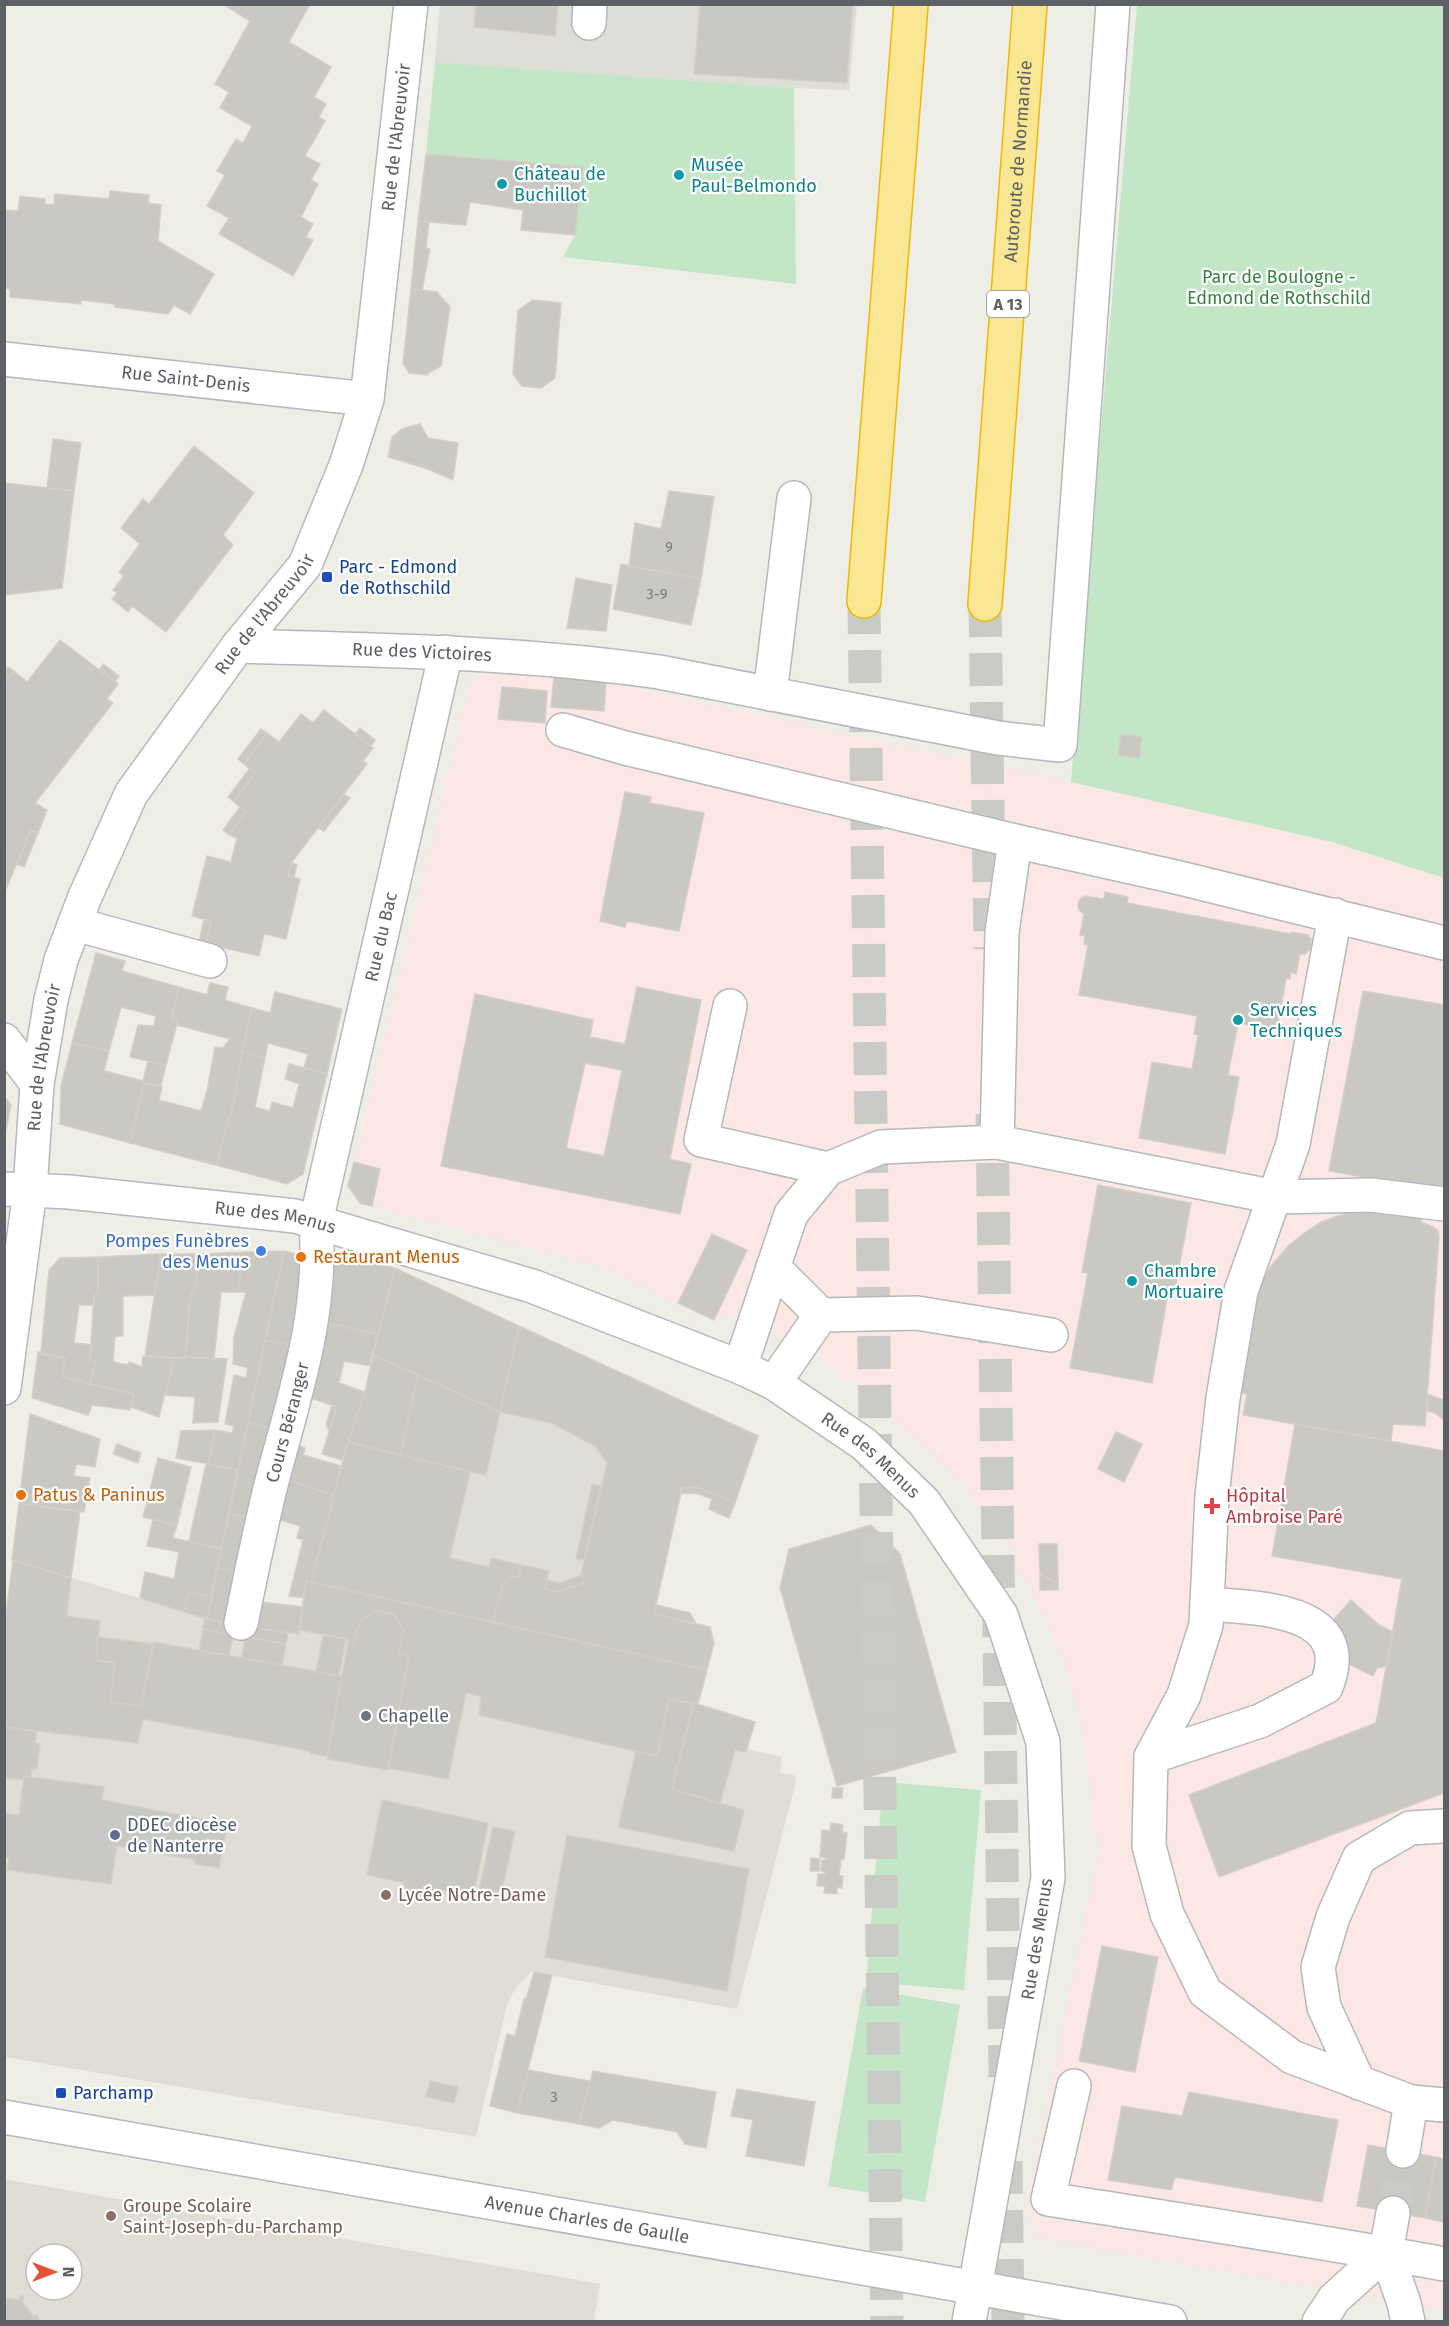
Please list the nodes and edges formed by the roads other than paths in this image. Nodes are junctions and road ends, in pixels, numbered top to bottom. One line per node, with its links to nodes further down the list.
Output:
1 (411, 4): 6 (street, Rue de l'Abreuvoir)
2 (910, 4): 8 (highway)
3 (1030, 4): 9 (highway, Autoroute de Normandie / A 13)
4 (1113, 4): 12 (street, Rue des Victoires)
5 (4, 359): 6 (street, Rue Saint-Denis)
6 (367, 399): 10 (street, Rue de l'Abreuvoir)
7 (794, 498): 12 (street)
8 (864, 601)
9 (985, 604)
10 (238, 646): 11 (street, Rue des Victoires); 16 (street, Rue de l'Abreuvoir)
11 (446, 652): 12 (street, Rue des Victoires); 27 (street, Rue du Bac)
12 (770, 694)
13 (563, 730): 14 (street)
14 (1016, 841): 15 (street); 22 (street)
15 (1335, 915): 17 (street); 25 (street)
16 (75, 924): 18 (street); 21 (street, Rue de l'Abreuvoir)
17 (1444, 943)
18 (210, 961)
19 (730, 1006): 23 (street)
20 (4, 1040): 21 (street)
21 (37, 1084): 24 (street, Rue de l'Abreuvoir)
22 (996, 1142): 23 (street); 25 (street)
23 (828, 1169): 28 (street)
24 (17, 1190): 27 (street, Rue des Menus); 33 (street, Rue de l'Abreuvoir)
25 (1275, 1197): 26 (street); 34 (street)
26 (1444, 1204)
27 (316, 1222): 31 (street, Rue des Menus); 35 (street, Cours Béranger)
28 (773, 1267): 29 (street); 31 (street)
29 (821, 1315): 30 (street); 32 (street)
30 (1052, 1335)
31 (740, 1367): 32 (street, Rue des Menus)
32 (774, 1383): 47 (street, Rue des Menus)
33 (4, 1388)
34 (1207, 1604): 36 (street); 36 (street)
35 (241, 1623)
36 (1151, 1757): 38 (street)
37 (1444, 1826): 38 (street)
38 (1359, 2083): 40 (street)
39 (1074, 2086): 45 (street)
40 (1411, 2102): 41 (street); 43 (street)
41 (1444, 2105)
42 (4, 2117): 47 (street, Avenue Charles de Gaulle)
43 (1403, 2151)
44 (1393, 2213): 45 (street)
45 (1386, 2252): 46 (street); 50 (street); 51 (street)
46 (1444, 2264)
47 (976, 2288): 48 (street, Rue des Menus); 49 (street, Avenue Charles de Gaulle)
48 (969, 2322)
49 (1170, 2322)
50 (1318, 2322)
51 (1408, 2322)

